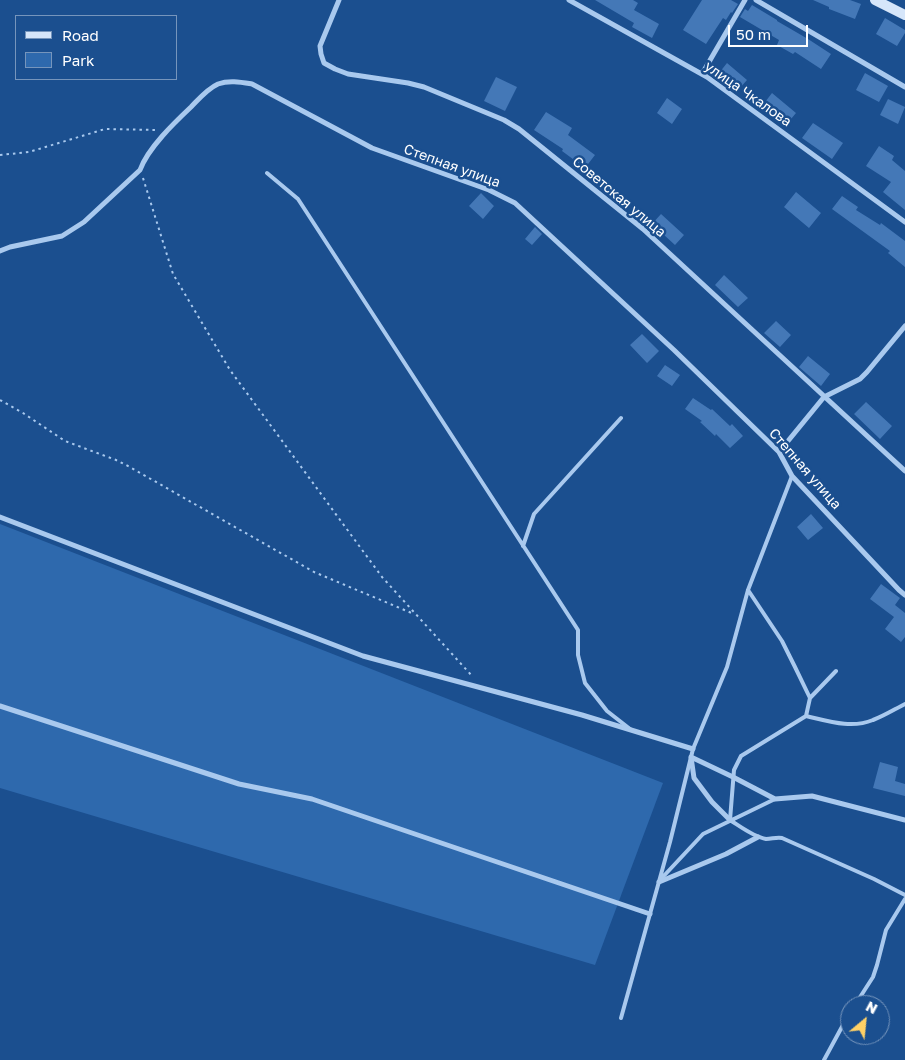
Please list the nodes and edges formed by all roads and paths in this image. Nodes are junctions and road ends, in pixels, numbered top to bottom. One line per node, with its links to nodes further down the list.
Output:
1 (339, 0): 16 (street, Советская улица)
2 (569, 0): 7 (street, улица Чкалова)
3 (745, 0): 7 (street)
4 (756, 0): 8 (street)
5 (875, 0): 6 (main road)
6 (905, 15)
7 (702, 74): 13 (street, улица Чкалова)
8 (905, 87)
9 (167, 130): 10 (path); 11 (street, Степная улица); 19 (street, Степная улица)
10 (0, 155)
11 (140, 170): 14 (street, Степная улица); 26 (path)
12 (267, 173): 23 (lane)
13 (905, 222)
14 (0, 251)
15 (905, 326): 16 (street)
16 (824, 397): 19 (street); 20 (street, Советская улица)
17 (0, 400): 26 (path)
18 (621, 418): 23 (lane)
19 (779, 452): 21 (street, Степная улица)
20 (905, 471)
21 (792, 476): 24 (lane); 25 (street, Степная улица)
22 (0, 517): 28 (street)
23 (523, 546): 33 (lane)
24 (748, 590): 29 (lane); 34 (lane)
25 (905, 595)
26 (416, 615): 28 (path)
27 (836, 671): 29 (lane)
28 (484, 688): 33 (street)
29 (810, 698): 32 (lane)
30 (905, 704): 32 (lane)
31 (0, 706): 44 (street)
32 (806, 716): 36 (lane)
33 (632, 730): 34 (street)
34 (693, 749): 35 (lane)
35 (691, 757): 36 (street); 38 (street); 41 (lane)
36 (733, 777): 37 (street); 38 (lane)
37 (775, 799): 38 (lane); 39 (street)
38 (730, 820): 40 (lane); 41 (lane)
39 (905, 820)
40 (758, 836): 41 (street); 42 (lane)
41 (659, 882): 44 (lane)
42 (905, 895)
43 (905, 899): 45 (lane)
44 (650, 914): 46 (lane)
45 (861, 995)
46 (621, 1018)
47 (840, 1030): 48 (lane)
48 (824, 1060)

